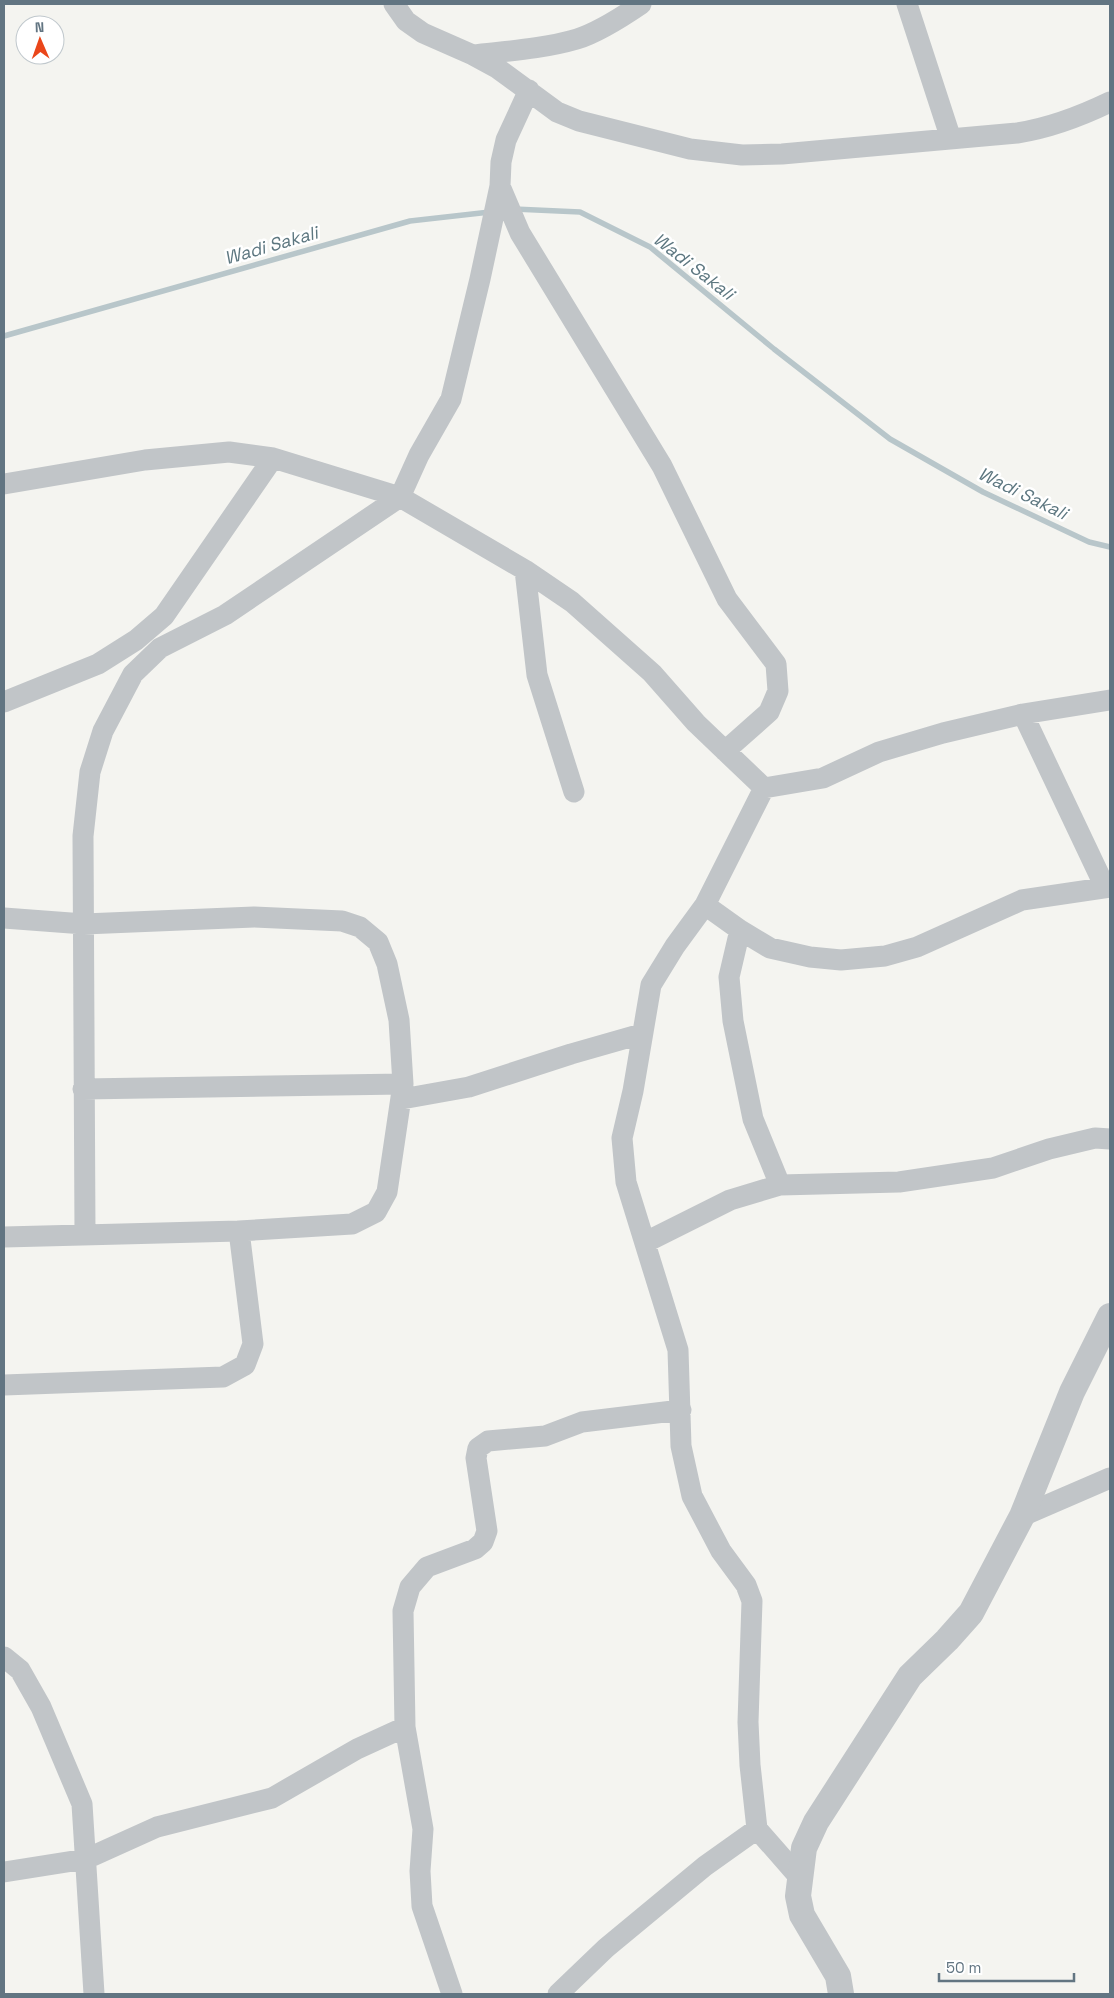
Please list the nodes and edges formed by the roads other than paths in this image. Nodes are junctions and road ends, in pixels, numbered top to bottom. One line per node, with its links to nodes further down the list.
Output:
1 (394, 4): 4 (street)
2 (641, 4): 4 (street)
3 (907, 4): 7 (street)
4 (473, 55): 5 (street)
5 (529, 90): 7 (street); 8 (street)
6 (1110, 102): 7 (street)
7 (951, 139)
8 (500, 186): 11 (street); 18 (street)
9 (273, 458): 10 (street); 11 (street); 13 (street)
10 (4, 484)
11 (400, 498): 12 (street); 14 (street)
12 (525, 570): 18 (street); 20 (street)
13 (136, 640): 14 (street); 16 (street)
14 (160, 648): 24 (street)
15 (1110, 700): 17 (street)
16 (4, 702)
17 (1022, 714): 19 (street); 21 (street)
18 (725, 751): 19 (street)
19 (764, 788): 22 (street)
20 (574, 792)
21 (1108, 887): 25 (street)
22 (705, 905): 25 (street); 26 (street)
23 (4, 918): 24 (street)
24 (84, 924): 27 (street); 28 (street)
25 (740, 930): 30 (street)
26 (641, 1034): 28 (street); 34 (street)
27 (83, 1089): 28 (street); 32 (street)
28 (402, 1092): 31 (street)
29 (1110, 1139): 30 (street)
30 (780, 1185): 34 (street)
31 (239, 1231): 32 (street); 36 (street)
32 (85, 1234): 33 (street)
33 (4, 1237)
34 (646, 1242): 37 (street)
35 (1110, 1316): 39 (street)
36 (4, 1385)
37 (681, 1410): 41 (street); 42 (street)
38 (1110, 1478): 39 (street)
39 (1022, 1516): 45 (street)
40 (4, 1657): 43 (street)
41 (405, 1727): 43 (street); 47 (street)
42 (757, 1829): 45 (street); 48 (street)
43 (86, 1859): 44 (street); 46 (street)
44 (4, 1872)
45 (800, 1878): 49 (street)
46 (94, 1994)
47 (452, 1994)
48 (558, 1994)
49 (841, 1994)

